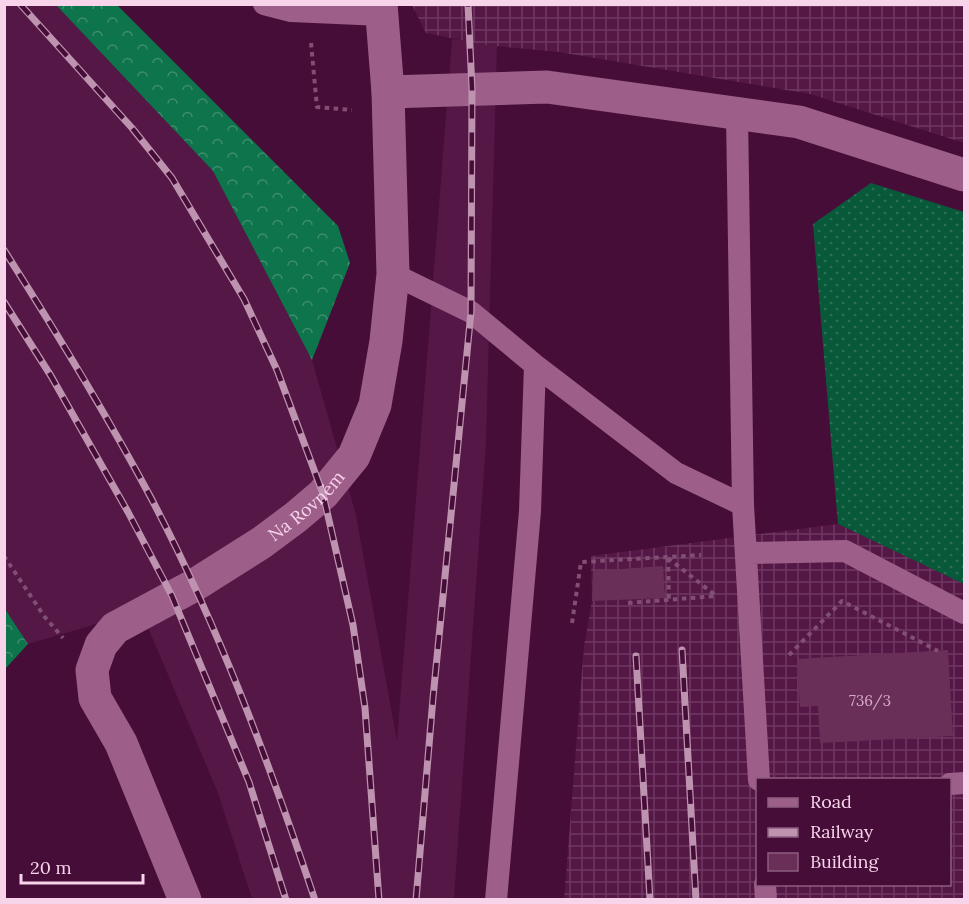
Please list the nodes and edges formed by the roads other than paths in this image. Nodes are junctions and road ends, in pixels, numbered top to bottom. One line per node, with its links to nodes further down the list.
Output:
1 (264, 4): 2 (lane)
2 (382, 10): 3 (street, Na Rovném)
3 (388, 92): 4 (street); 6 (street, Na Rovném)
4 (737, 114): 5 (street); 8 (lane)
5 (964, 175)
6 (393, 274): 7 (lane); 12 (street, Na Rovném)
7 (535, 365): 8 (lane); 13 (lane)
8 (743, 505): 9 (lane)
9 (746, 553): 10 (lane); 11 (lane)
10 (964, 613)
11 (759, 778)
12 (185, 900)
13 (496, 900)

